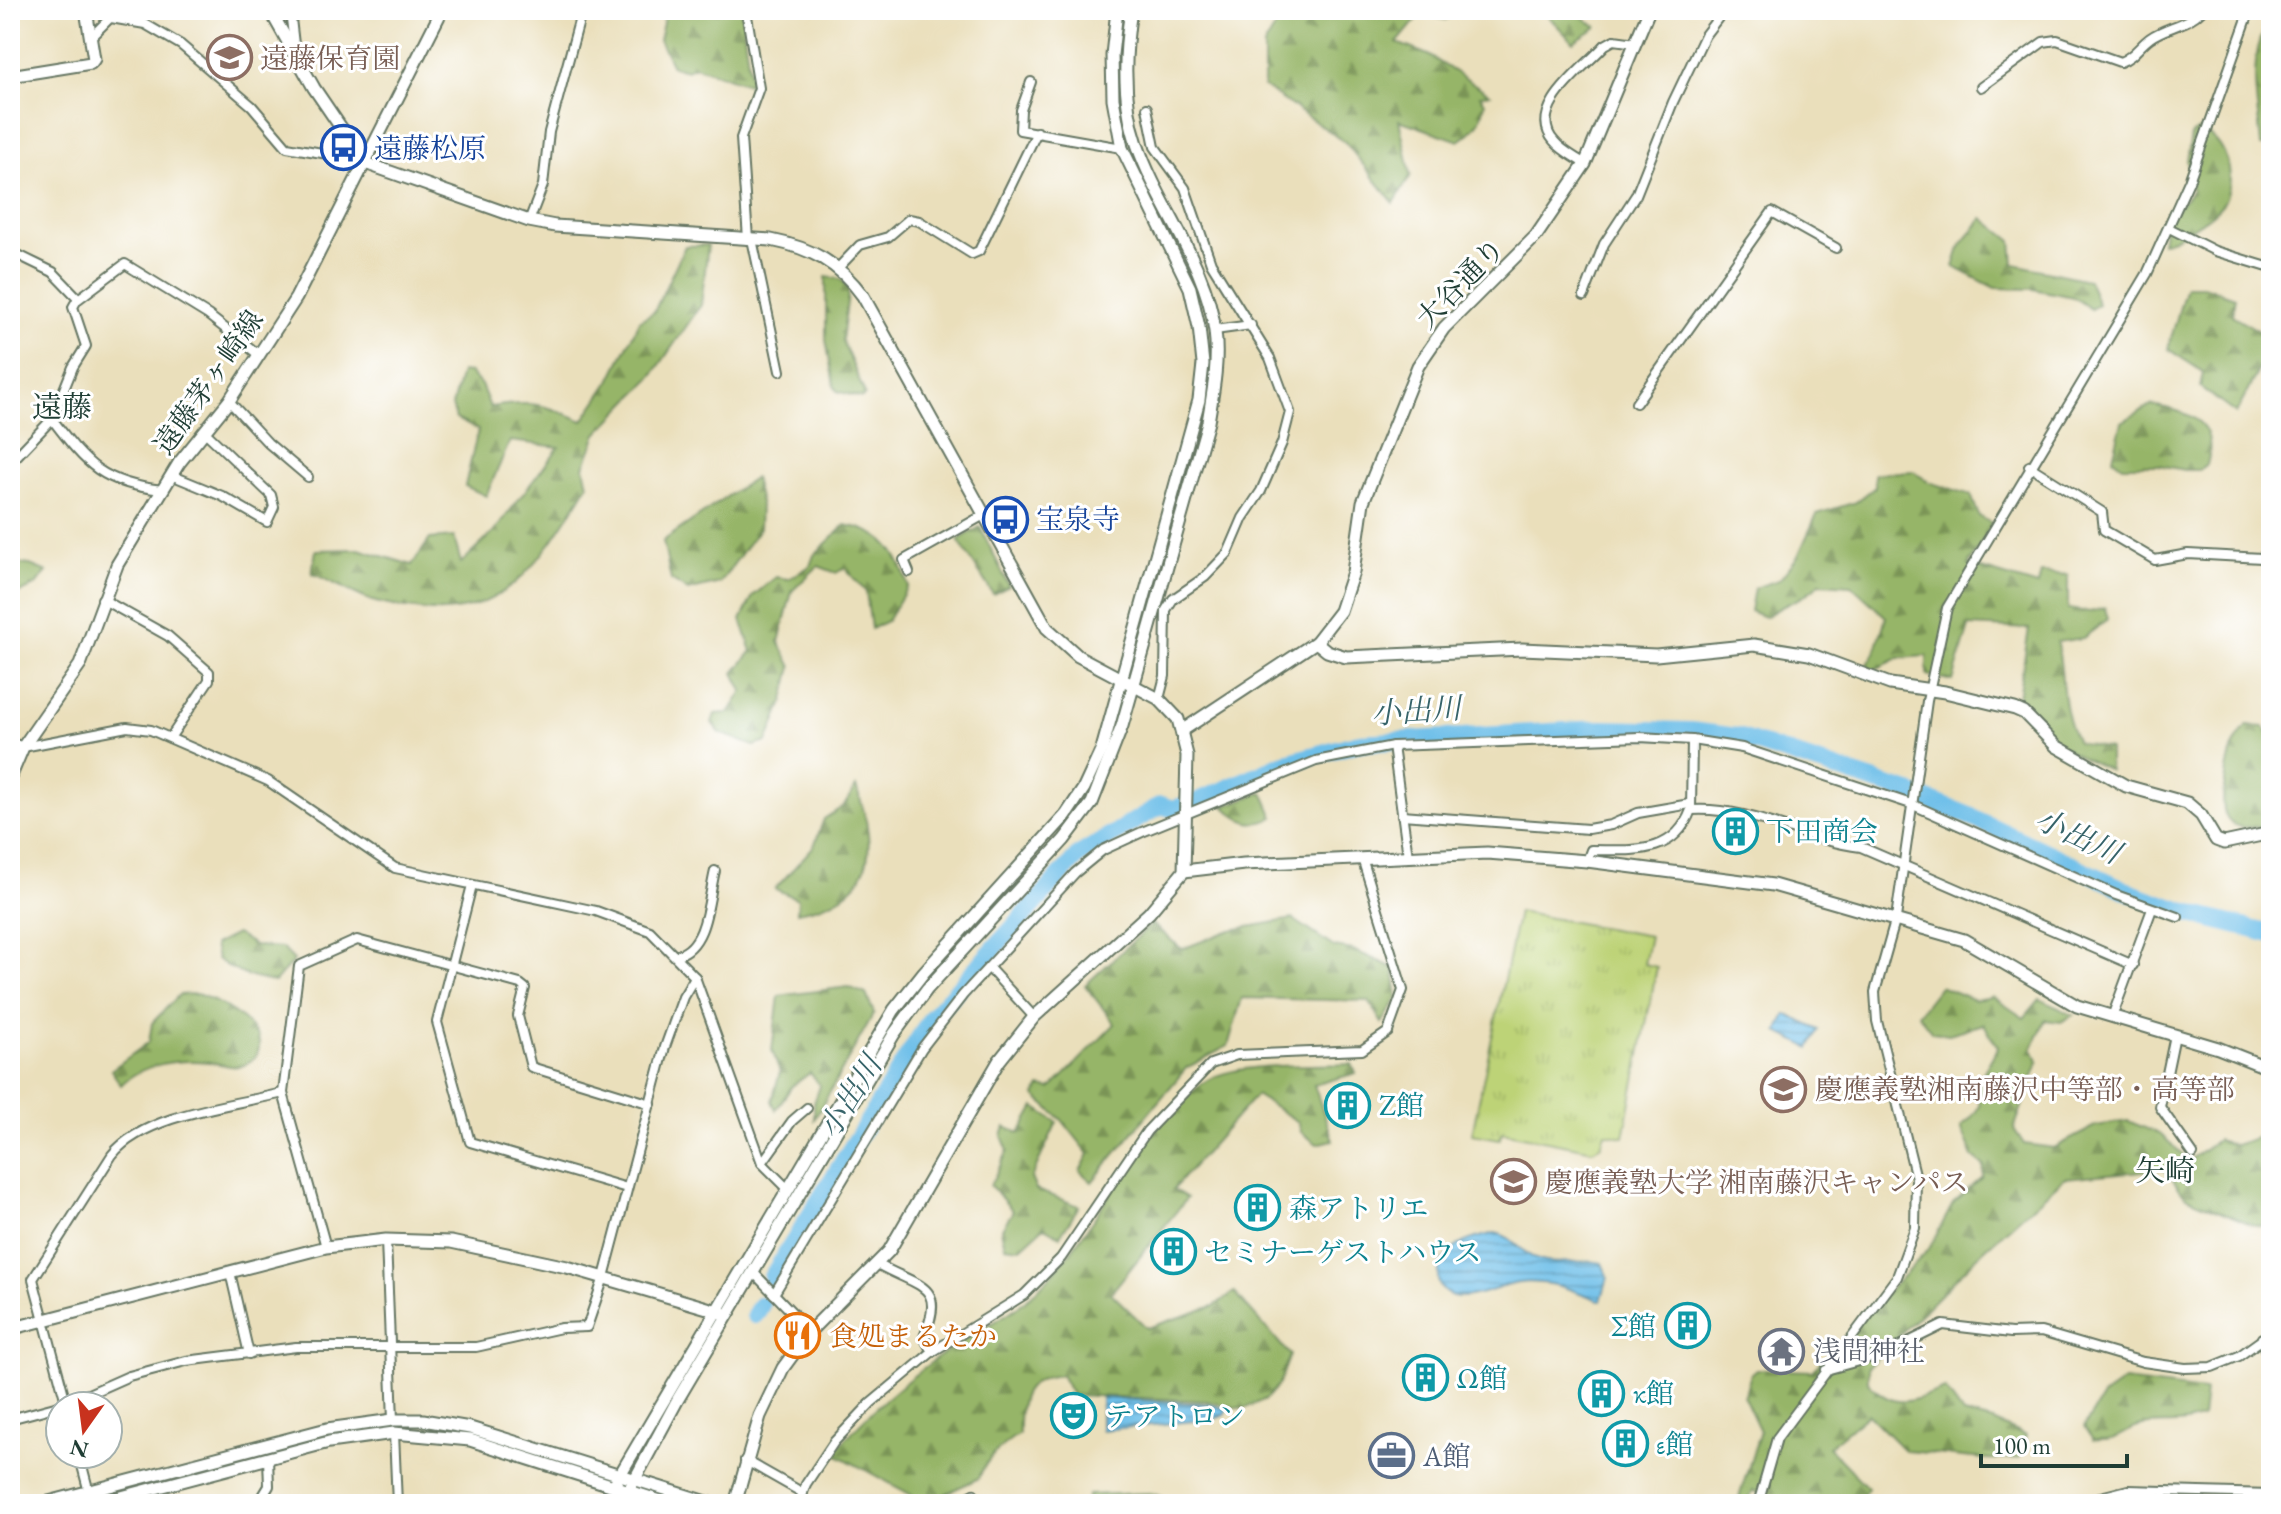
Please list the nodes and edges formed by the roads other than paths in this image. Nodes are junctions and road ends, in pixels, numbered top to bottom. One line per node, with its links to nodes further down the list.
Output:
1 (86, 10): 15 (street)
2 (118, 10): 13 (street)
3 (270, 10): 17 (street)
4 (290, 10): 17 (street)
5 (442, 10): 24 (street, 遠藤茅ヶ崎線)
6 (582, 10): 26 (street)
7 (746, 10): 28 (street)
8 (1117, 10): 23 (street)
9 (1131, 10): 36 (street)
10 (1649, 10): 16 (street, 大谷通り)
11 (2202, 10): 20 (street)
12 (2250, 10): 27 (street)
13 (111, 18): 15 (street); 24 (street)
14 (1718, 18): 33 (street)
15 (91, 37): 18 (street)
16 (1636, 43): 25 (street, 大谷通り); 25 (street)
17 (295, 56): 24 (street)
18 (10, 76)
19 (1031, 82): 22 (street)
20 (1981, 87)
21 (1147, 108): 35 (street)
22 (1037, 132): 23 (street); 31 (street)
23 (1122, 148): 53 (street)
24 (365, 162): 26 (street); 37 (street, 遠藤茅ヶ崎線)
25 (1585, 164): 52 (street, 大谷通り)
26 (529, 221): 28 (street)
27 (2169, 228): 32 (street); 44 (street)
28 (750, 239): 31 (street); 38 (street)
29 (1836, 248): 40 (street)
30 (10, 251): 34 (street)
31 (839, 267): 48 (street)
32 (2271, 268)
33 (1584, 296)
34 (78, 298): 37 (street); 41 (street)
35 (1251, 325): 36 (street); 56 (street)
36 (1215, 330): 54 (street)
37 (259, 355): 39 (street, 遠藤茅ヶ崎線)
38 (780, 371)
39 (229, 401): 42 (street, 遠藤茅ヶ崎線); 46 (street)
40 (1636, 403)
41 (52, 419): 43 (street); 47 (street)
42 (204, 431): 45 (street, 遠藤茅ヶ崎線); 45 (street)
43 (10, 463)
44 (2029, 466): 49 (street); 55 (street)
45 (171, 475): 47 (street, 遠藤茅ヶ崎線)
46 (308, 477)
47 (163, 490): 51 (street, 遠藤茅ヶ崎線)
48 (984, 515): 50 (street); 53 (street)
49 (2262, 558)
50 (909, 572)
51 (102, 599): 58 (street); 62 (street, 遠藤茅ヶ崎線)
52 (1316, 642): 55 (street); 57 (street, 大谷通り)
53 (1120, 680): 54 (street); 94 (street)
54 (1133, 686): 56 (street); 99 (street)
55 (1929, 691): 64 (street); 68 (street)
56 (1159, 699): 57 (street)
57 (1183, 730): 66 (street)
58 (170, 738): 62 (street); 75 (street)
59 (1692, 740): 61 (street); 64 (street); 65 (street)
60 (10, 742): 62 (street)
61 (1393, 746): 66 (street); 67 (street)
62 (23, 747): 63 (street, 遠藤茅ヶ崎線)
63 (10, 778)
64 (1912, 802): 72 (street); 76 (street)
65 (1690, 807): 67 (street); 71 (street); 72 (street)
66 (1185, 808): 74 (street); 82 (street)
67 (1402, 815): 69 (street)
68 (2271, 833)
69 (1408, 856): 70 (street); 71 (street)
70 (1362, 858): 74 (street); 109 (street)
71 (1587, 861): 78 (street)
72 (1905, 863): 78 (street); 81 (street)
73 (715, 871): 79 (street)
74 (1184, 871): 84 (street)
75 (472, 885): 79 (street); 80 (street)
76 (2152, 909): 77 (street); 81 (street)
77 (2178, 917)
78 (1896, 918): 85 (street); 111 (street)
79 (677, 955): 83 (street)
80 (453, 965): 88 (street); 89 (street); 93 (street)
81 (2133, 965): 85 (street)
82 (989, 968): 84 (street); 101 (street)
83 (695, 977): 89 (street); 92 (street)
84 (1034, 1017): 97 (street)
85 (2112, 1017): 86 (street)
86 (2175, 1035): 87 (street); 91 (street)
87 (2271, 1069)
88 (283, 1093): 96 (street); 104 (street)
89 (651, 1104): 93 (street)
90 (807, 1108): 92 (street)
91 (2193, 1154)
92 (762, 1163): 94 (street)
93 (627, 1188): 100 (street)
94 (787, 1188): 102 (street)
95 (386, 1240): 96 (street); 100 (street); 108 (street)
96 (326, 1247): 98 (street)
97 (879, 1265): 106 (street); 109 (street)
98 (230, 1272): 104 (street); 110 (street)
99 (754, 1273): 101 (street); 103 (street)
100 (604, 1277): 102 (street); 108 (street)
101 (774, 1294): 106 (street)
102 (717, 1310): 103 (street); 122 (street)
103 (729, 1315): 123 (street)
104 (44, 1320): 105 (street); 113 (street)
105 (10, 1329)
106 (810, 1331): 120 (street)
107 (2267, 1336): 111 (street); 112 (street)
108 (390, 1347): 110 (street); 117 (street)
109 (932, 1352): 127 (street)
110 (249, 1354): 114 (street)
111 (1826, 1370): 139 (street)
112 (2271, 1370)
113 (62, 1390)
114 (99, 1390)
115 (44, 1410): 116 (street)
116 (10, 1419)
117 (393, 1420): 122 (street); 126 (street)
118 (394, 1433): 119 (street); 124 (street); 132 (street)
119 (268, 1458): 129 (street); 131 (street)
120 (745, 1460): 127 (street); 135 (street)
121 (83, 1470): 126 (street)
122 (620, 1474): 123 (street); 124 (street)
123 (635, 1479): 125 (street); 134 (street)
124 (614, 1485): 125 (street)
125 (629, 1490): 133 (street)
126 (89, 1491): 130 (street); 131 (street)
127 (803, 1493): 136 (street)
128 (2271, 1494): 140 (street)
129 (262, 1503)
130 (41, 1504)
131 (93, 1504)
132 (397, 1504)
133 (670, 1504)
134 (713, 1504)
135 (735, 1504)
136 (799, 1504)
137 (955, 1504): 138 (street)
138 (981, 1504)
139 (1758, 1504)
140 (2073, 1504)

